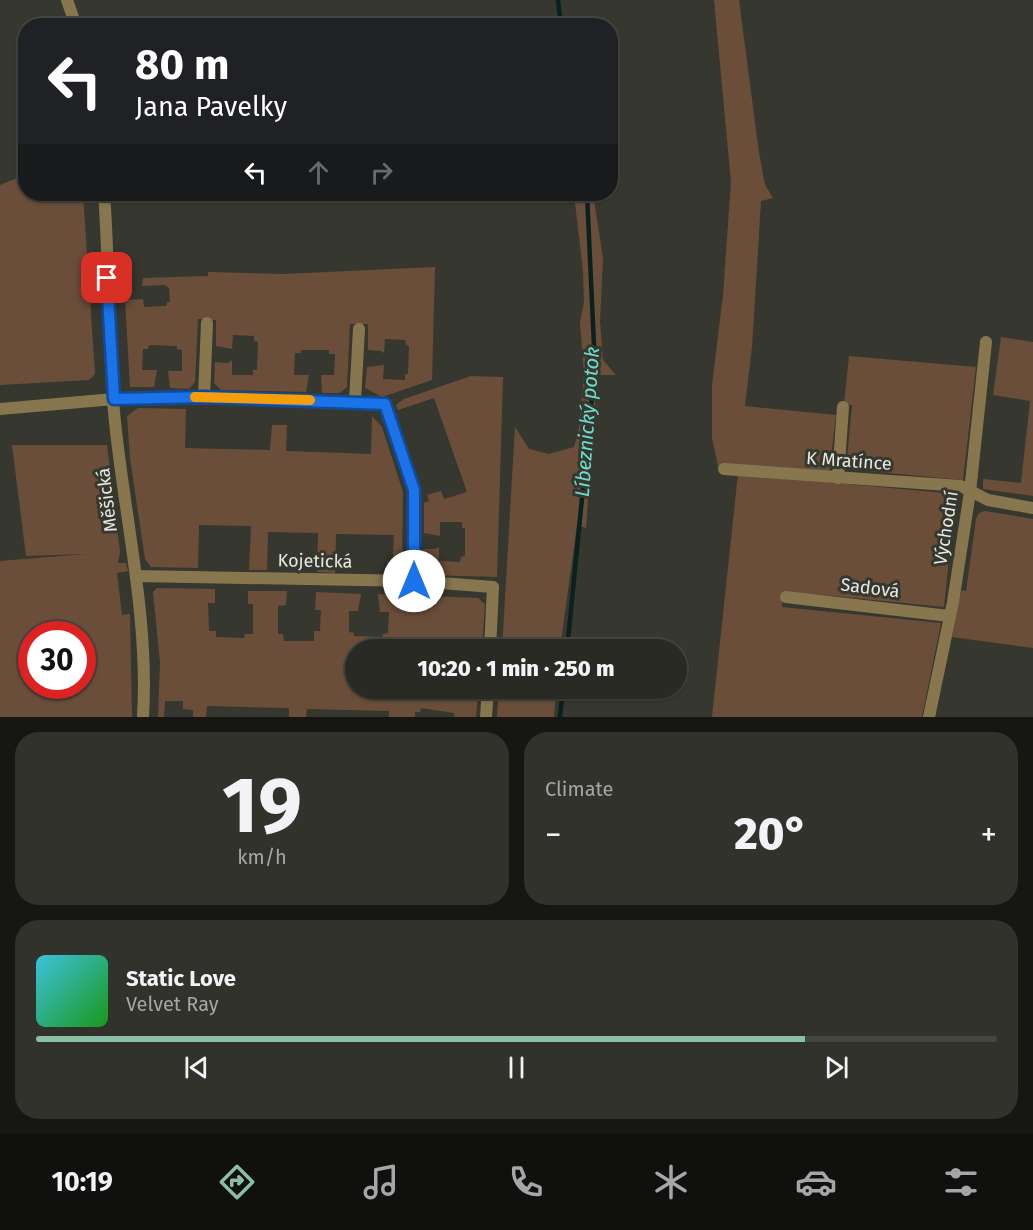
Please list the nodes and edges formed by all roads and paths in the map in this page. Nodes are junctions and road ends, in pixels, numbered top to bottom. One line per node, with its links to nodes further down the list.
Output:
1 (67, 0): 2 (street)
2 (73, 18)
3 (104, 201): 8 (street, Měšická)
4 (207, 323): 7 (street)
5 (359, 329): 9 (street)
6 (986, 342): 14 (street, Východní)
7 (204, 397): 8 (street); 9 (street)
8 (114, 399): 11 (street); 16 (street, Měšická)
9 (355, 401): 17 (street)
10 (843, 407): 13 (street)
11 (0, 410)
12 (724, 469): 13 (street, K Mratínce)
13 (838, 478): 14 (street, K Mratínce)
14 (970, 492): 15 (street, K Mratínce); 19 (street, Východní)
15 (1033, 508)
16 (136, 576): 17 (street, Kojetická); 22 (street, Měšická)
17 (414, 581): 20 (street, Kojetická)
18 (786, 597): 19 (street, Sadová)
19 (949, 616): 24 (street, Východní)
20 (491, 639)
21 (487, 699): 23 (street)
22 (143, 717)
23 (486, 717)
24 (929, 717)

